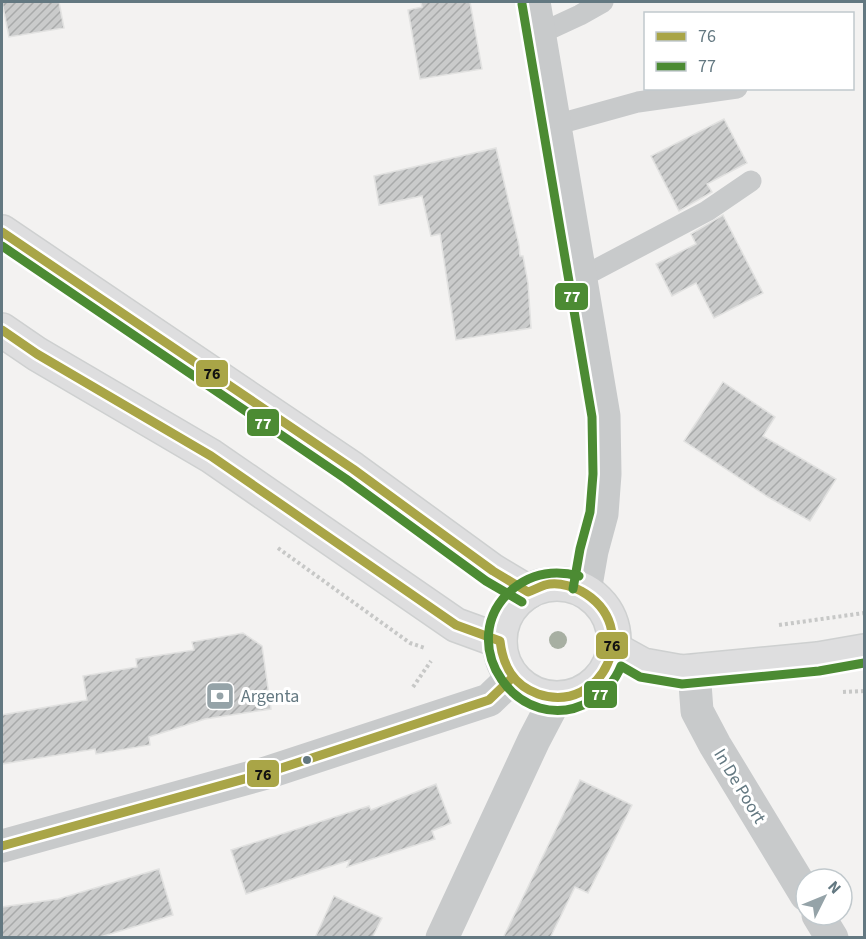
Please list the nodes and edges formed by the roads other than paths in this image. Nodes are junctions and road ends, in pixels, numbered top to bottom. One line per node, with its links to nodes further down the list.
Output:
1 (534, 2): 3 (street)
2 (603, 2): 3 (lane)
3 (539, 34): 5 (street)
4 (723, 90): 5 (lane)
5 (555, 124): 8 (street)
6 (751, 181): 8 (lane)
7 (2, 232): 11 (main road)
8 (580, 278): 10 (street)
9 (2, 330): 12 (main road)
10 (585, 591): 11 (main road); 13 (main road)
11 (528, 592): 12 (main road)
12 (500, 641): 16 (main road)
13 (614, 649): 15 (main road); 17 (main road)
14 (864, 651): 15 (main road)
15 (694, 670): 19 (street, In De Poort)
16 (513, 678): 17 (main road); 18 (street)
17 (556, 698): 20 (street)
18 (2, 846)
19 (794, 875)
20 (442, 938)

